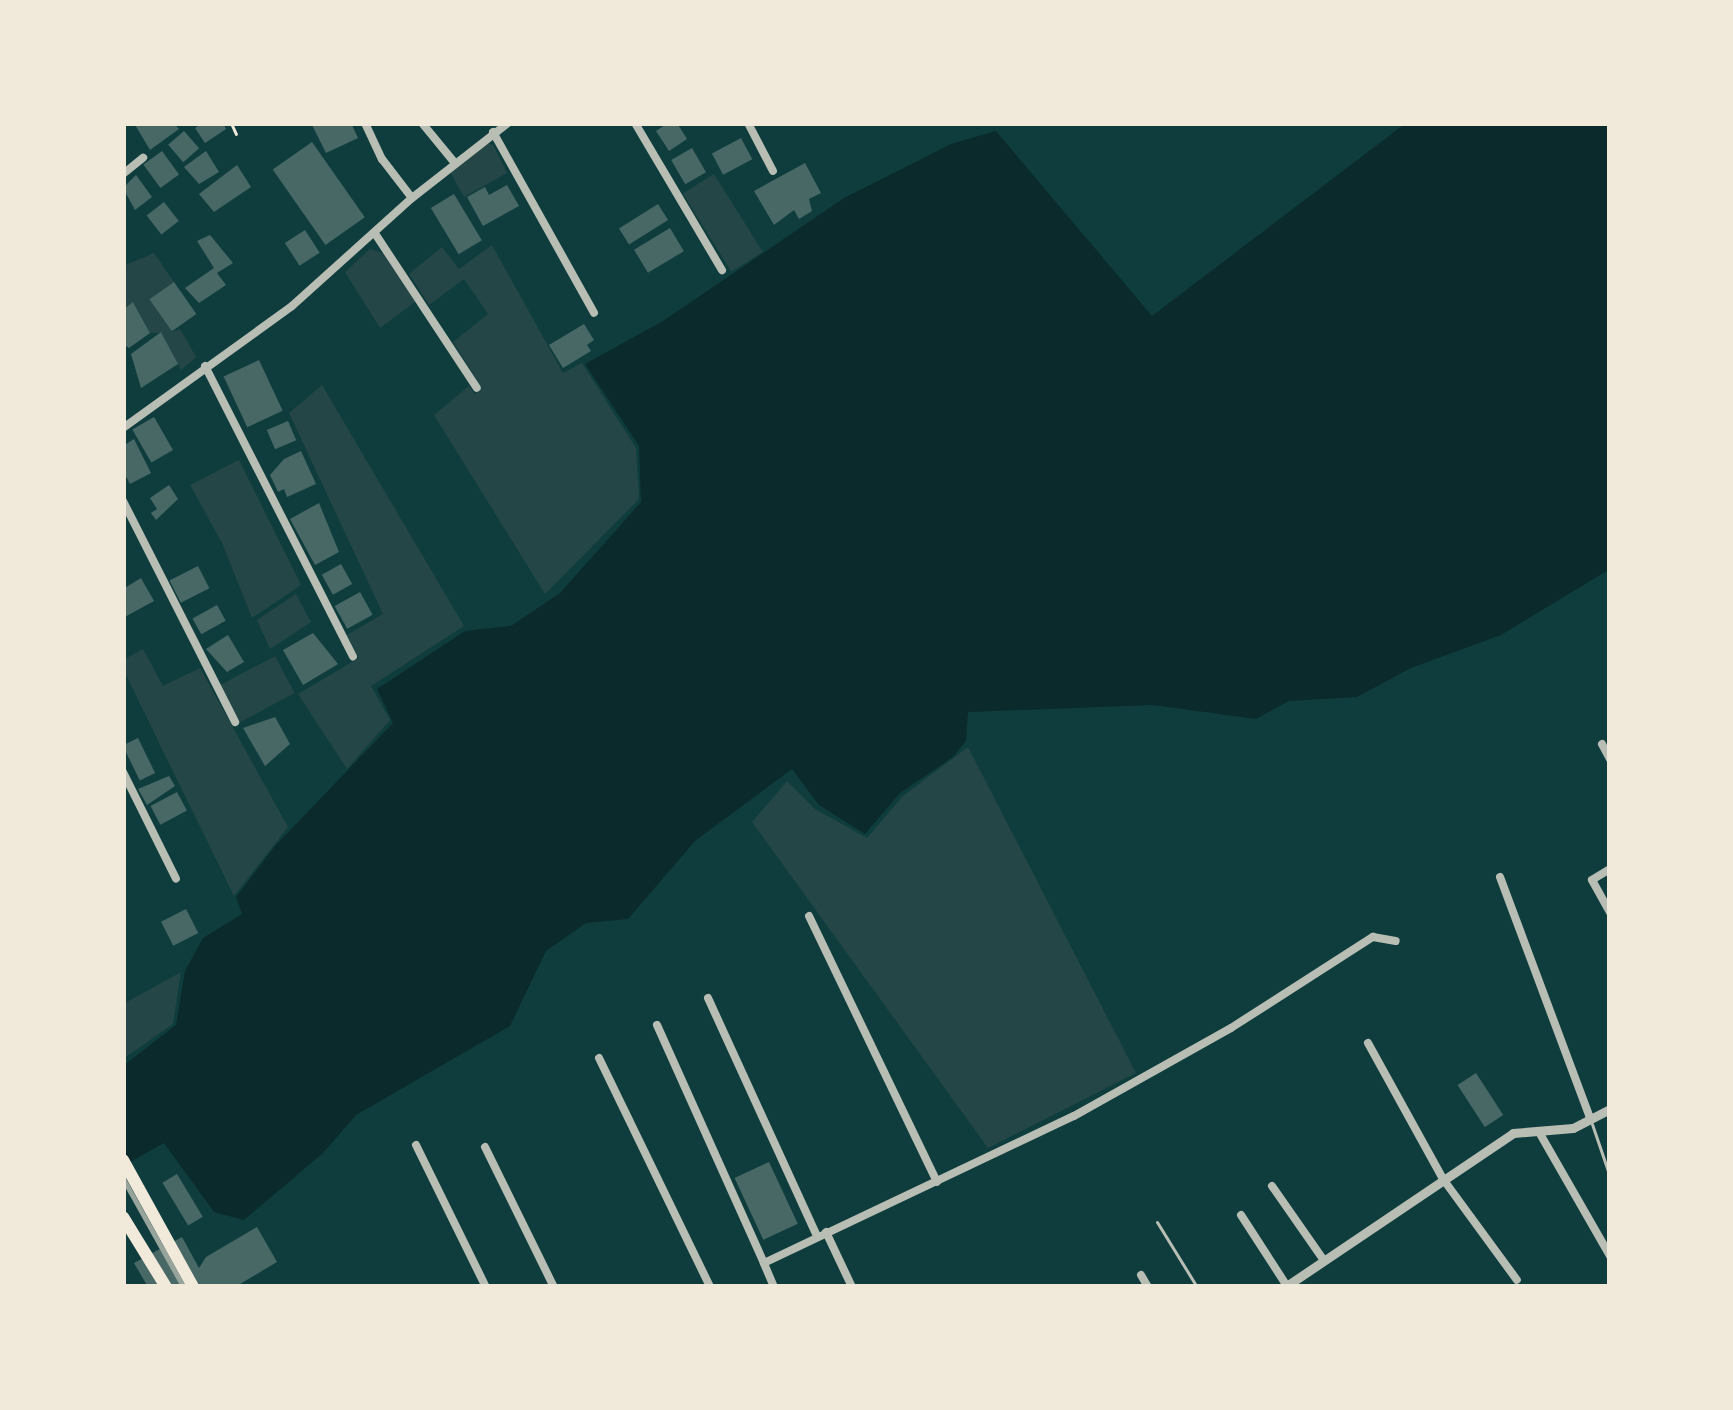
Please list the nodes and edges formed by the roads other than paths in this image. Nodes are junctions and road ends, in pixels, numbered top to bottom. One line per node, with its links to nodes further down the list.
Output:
1 (365, 123): 11 (street)
2 (422, 123): 8 (street)
3 (508, 123): 6 (street)
4 (634, 123): 13 (street)
5 (748, 123): 9 (street)
6 (493, 132): 8 (street); 14 (street)
7 (143, 158): 10 (street)
8 (454, 162): 11 (street)
9 (773, 171)
10 (123, 174)
11 (412, 197): 12 (street)
12 (376, 235): 15 (street); 16 (street)
13 (722, 270)
14 (594, 313)
15 (205, 366): 17 (street); 19 (street)
16 (477, 388)
17 (123, 428)
18 (123, 501): 20 (street)
19 (353, 656)
20 (235, 722)
21 (1602, 744): 22 (street)
22 (1610, 759)
23 (123, 772): 26 (street)
24 (1610, 869): 27 (street)
25 (1500, 877): 35 (street)
26 (176, 879)
27 (1610, 912)
28 (809, 916): 42 (street)
29 (1396, 941): 42 (street)
30 (708, 998): 47 (street)
31 (657, 1025): 50 (street)
32 (1368, 1043): 41 (street)
33 (599, 1058): 58 (street)
34 (1610, 1109): 35 (street)
35 (1592, 1122): 36 (street); 40 (lane)
36 (1539, 1132): 41 (street); 48 (street)
37 (416, 1145): 56 (street)
38 (485, 1147): 57 (street)
39 (123, 1160): 55 (main road)
40 (1610, 1177)
41 (1443, 1179): 49 (street); 52 (street)
42 (938, 1181): 47 (street)
43 (1272, 1186): 49 (street)
44 (1241, 1215): 53 (street)
45 (123, 1217): 54 (main road)
46 (1156, 1222): 62 (lane)
47 (821, 1234): 50 (street); 60 (street)
48 (1610, 1256)
49 (1322, 1259): 53 (street)
50 (764, 1263): 59 (street)
51 (1141, 1275): 61 (street)
52 (1517, 1280)
53 (1286, 1286)
54 (166, 1287)
55 (193, 1287)
56 (486, 1287)
57 (554, 1287)
58 (710, 1287)
59 (774, 1287)
60 (852, 1287)
61 (1148, 1287)
62 (1197, 1287)

